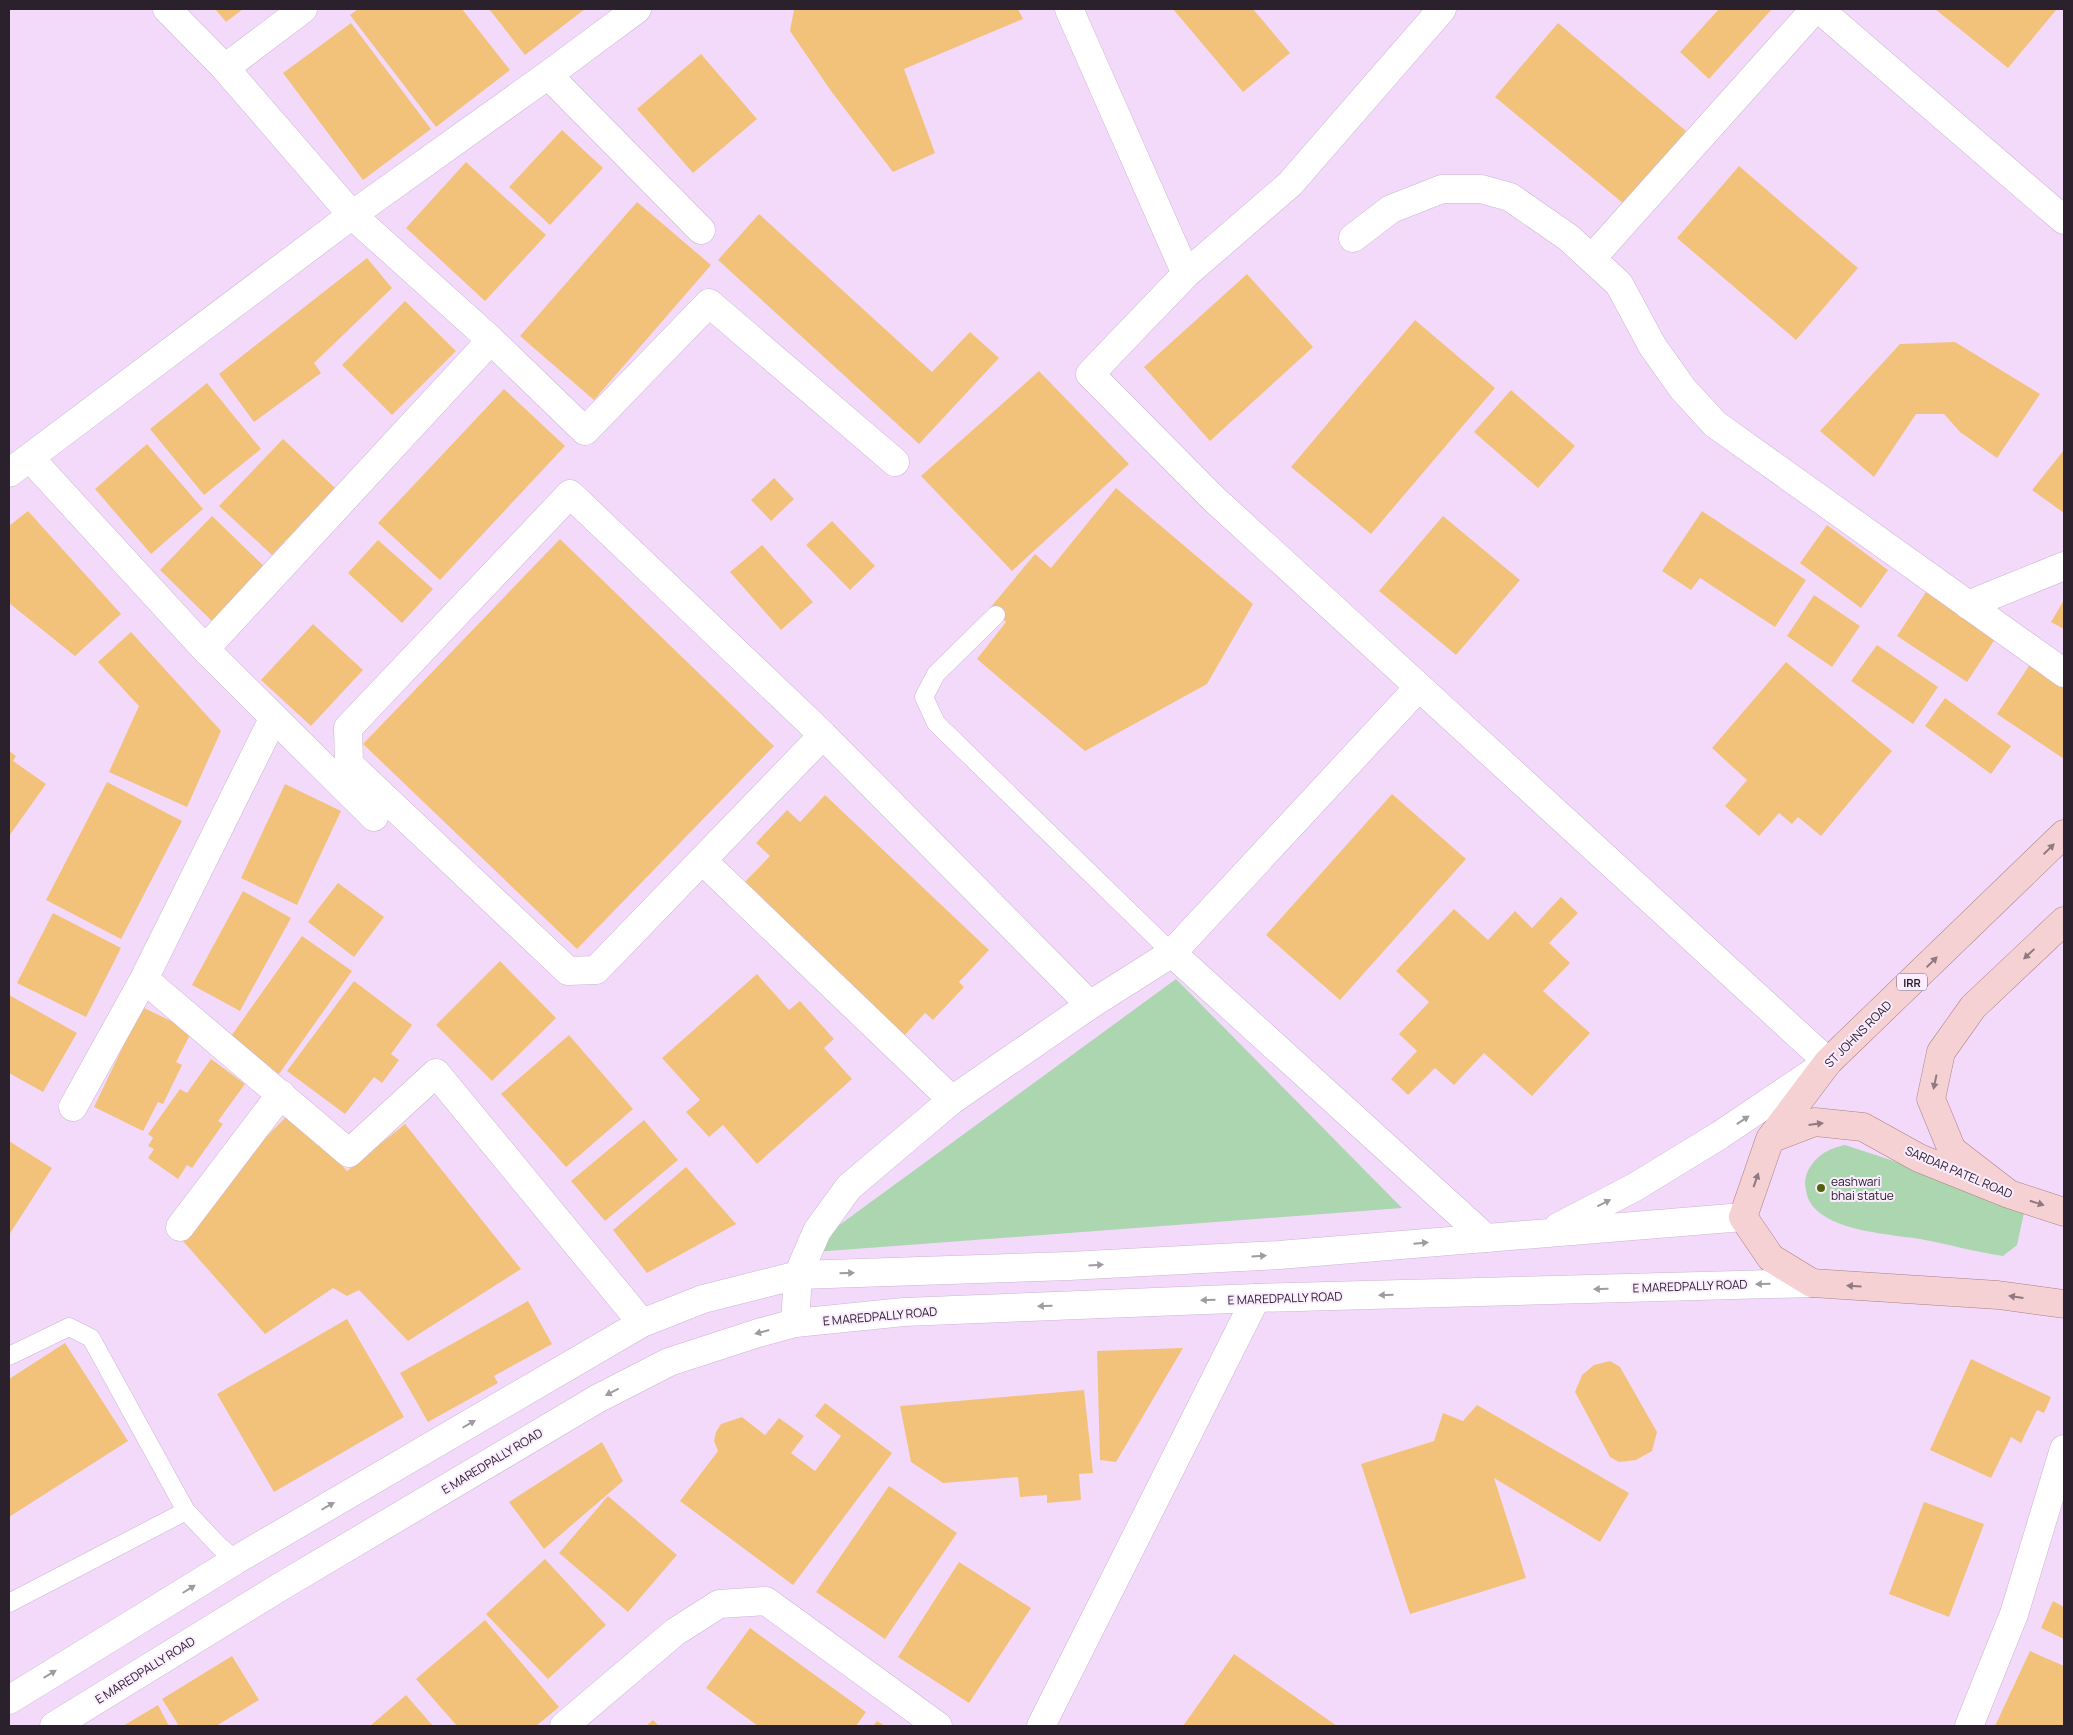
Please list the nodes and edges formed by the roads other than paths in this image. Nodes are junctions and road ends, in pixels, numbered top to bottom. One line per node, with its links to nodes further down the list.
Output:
1 (167, 9): 8 (street)
2 (303, 9): 8 (street)
3 (637, 9): 9 (street)
4 (1069, 9): 15 (street)
5 (1442, 9): 15 (street)
6 (1814, 9): 14 (street)
7 (1818, 9): 11 (street)
8 (225, 68): 10 (street)
9 (548, 75): 10 (street); 12 (street)
10 (352, 215): 16 (street); 18 (street)
11 (2064, 220)
12 (701, 230)
13 (1353, 238): 14 (street)
14 (1592, 258): 20 (street)
15 (1186, 274): 24 (street)
16 (490, 340): 17 (street); 22 (street)
17 (895, 462)
18 (19, 465): 22 (street)
19 (2064, 566): 20 (street)
20 (1968, 605): 23 (street)
21 (996, 615): 31 (lane)
22 (205, 650): 25 (street)
23 (2064, 673)
24 (1419, 688): 31 (street); 34 (street)
25 (273, 719): 27 (street); 32 (street)
26 (823, 735): 29 (street); 29 (street); 33 (street)
27 (374, 817)
28 (2064, 834): 34 (main road, ST JOHNS ROAD / IRR, one-way to 28)
29 (702, 860): 36 (street)
30 (2064, 921): 39 (main road, one-way to 39)
31 (1172, 953): 33 (street); 44 (street)
32 (144, 979): 35 (street); 37 (street)
33 (1090, 1005): 36 (street)
34 (1828, 1062): 38 (main road, ST JOHNS ROAD / IRR); 43 (street, one-way to 34)
35 (281, 1094): 42 (street); 49 (street)
36 (952, 1100): 45 (street)
37 (73, 1107)
38 (1770, 1139): 39 (main road, SARDAR PATEL ROAD, one-way to 39); 41 (main road, ST JOHNS ROAD / IRR, one-way to 38)
39 (2009, 1194): 40 (main road, SARDAR PATEL ROAD, one-way to 40)
40 (2064, 1212)
41 (1743, 1217): 43 (street); 46 (main road)
42 (180, 1227)
43 (1545, 1233): 44 (street)
44 (1486, 1238): 45 (street, one-way to 44)
45 (798, 1276): 49 (street); 50 (street)
46 (1812, 1283): 47 (street, E MAREDPALLY ROAD, one-way to 47); 48 (main road, one-way to 46)
47 (1256, 1298): 50 (street, E MAREDPALLY ROAD, one-way to 50); 60 (street)
48 (2064, 1304)
49 (642, 1323): 54 (street, one-way to 49)
50 (795, 1323): 57 (street, E MAREDPALLY ROAD, one-way to 57)
51 (9, 1356): 53 (lane)
52 (2064, 1449): 61 (street)
53 (186, 1511): 54 (lane); 55 (lane)
54 (236, 1560): 56 (street, one-way to 54)
55 (9, 1603)
56 (9, 1700)
57 (54, 1726)
58 (564, 1726): 59 (street)
59 (938, 1726)
60 (1041, 1726)
61 (1969, 1726)

